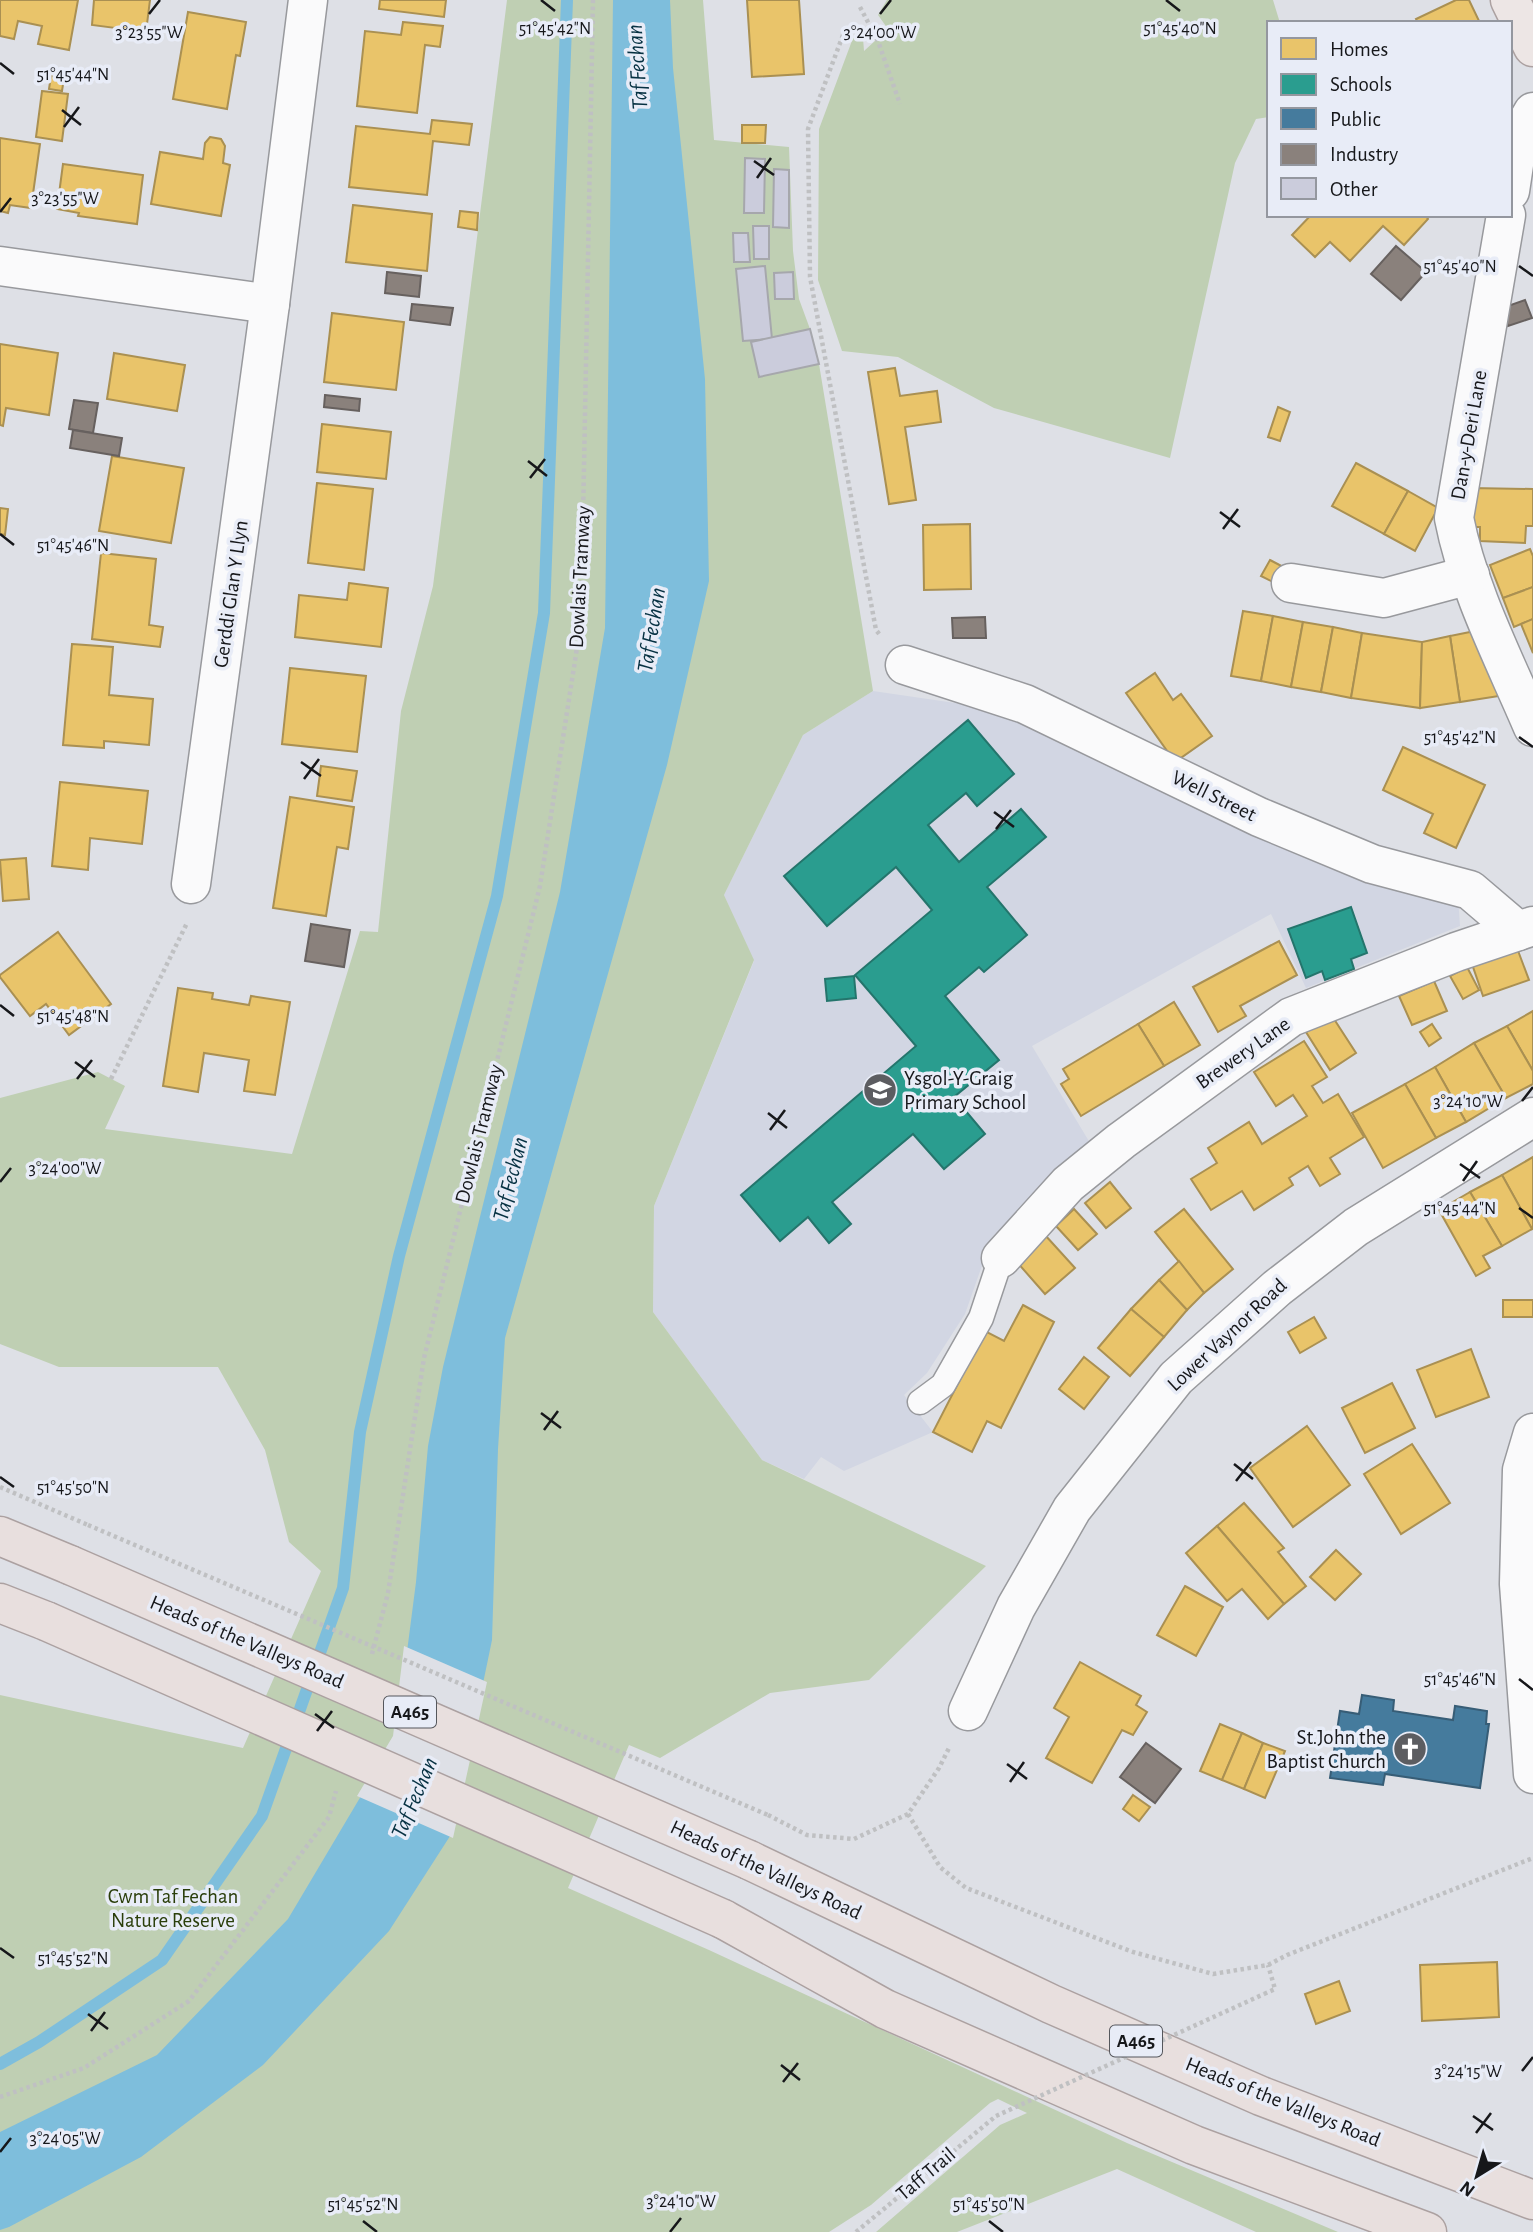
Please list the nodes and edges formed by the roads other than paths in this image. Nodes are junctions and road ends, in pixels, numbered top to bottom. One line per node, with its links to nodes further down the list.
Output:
1 (308, 0): 8 (street, Gerddi Glan Y Llyn)
2 (1510, 0): 3 (main road)
3 (1533, 47)
4 (1533, 112): 5 (street)
5 (1512, 178)
6 (1504, 232): 9 (street, Dan-y-Deri Lane)
7 (0, 266): 8 (street)
8 (271, 304): 13 (street, Gerddi Glan Y Llyn)
9 (1470, 575): 10 (street); 12 (street, Dan-y-Deri Lane)
10 (1291, 583)
11 (905, 665): 14 (street, Well Street)
12 (1533, 727)
13 (191, 884)
14 (1525, 928): 16 (street, Brewery Lane)
15 (1533, 1117): 21 (street, Lower Vaynor Road)
16 (1001, 1258): 17 (lane)
17 (920, 1402)
18 (1533, 1433): 22 (street)
19 (0, 1535): 23 (highway, Heads of the Valleys Road / A465, bridge)
20 (0, 1603): 24 (highway, bridge)
21 (968, 1711)
22 (1533, 1774)
23 (1533, 2200)
24 (1427, 2232)

